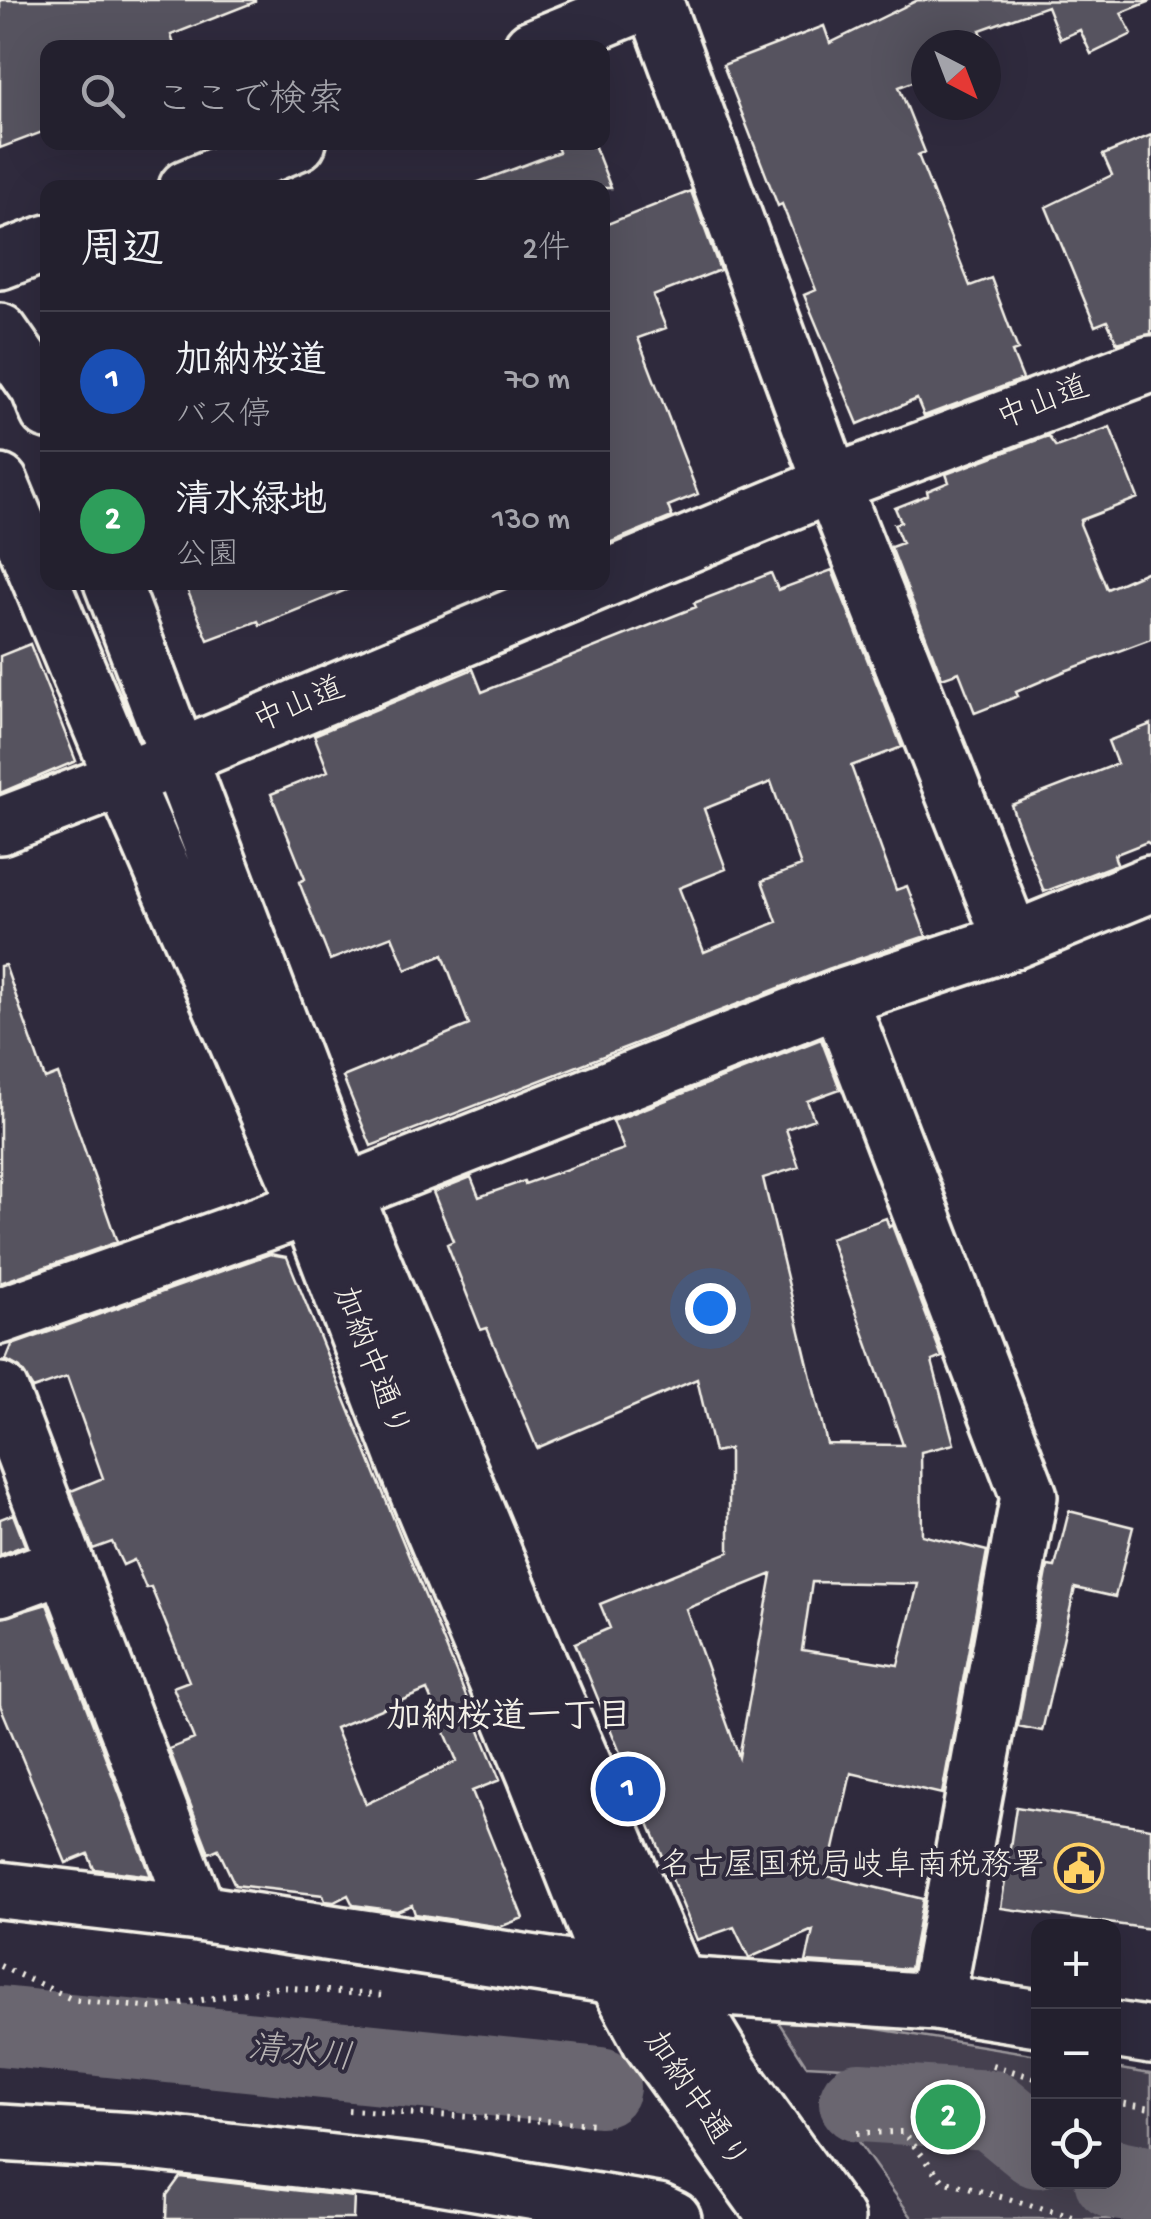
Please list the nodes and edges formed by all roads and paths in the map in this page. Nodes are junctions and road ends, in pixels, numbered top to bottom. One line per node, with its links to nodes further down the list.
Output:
1 (652, 0): 2 (main road); 11 (main road)
2 (552, 40)
3 (279, 150): 4 (main road)
4 (206, 180)
5 (40, 246): 6 (main road)
6 (0, 261)
7 (0, 332): 9 (main road)
8 (1151, 364): 11 (main road, 中山道)
9 (40, 391)
10 (0, 483): 13 (main road, 加納中通り)
11 (832, 484): 12 (main road, 中山道); 21 (main road)
12 (610, 577)
13 (40, 580)
14 (44, 590): 18 (main road, 加納中通り)
15 (115, 590): 17 (main road, 加納中通り)
16 (579, 590): 17 (main road, 中山道)
17 (178, 758): 18 (main road, 中山道); 23 (main road, 加納中通り)
18 (122, 779): 19 (main road, 中山道); 23 (main road, 加納中通り)
19 (0, 826)
20 (1151, 884): 21 (main road)
21 (1012, 940): 22 (main road)
22 (840, 998): 23 (main road); 34 (main road)
23 (327, 1200): 24 (main road); 31 (main road, 加納中通り); 32 (main road, 加納中通り)
24 (0, 1316)
25 (0, 1391): 26 (main road)
26 (65, 1564): 27 (main road); 29 (main road)
27 (0, 1588)
28 (0, 1890): 29 (main road)
29 (198, 1912): 31 (main road)
30 (0, 1966): 33 (path)
31 (615, 1976): 43 (main road, 加納中通り)
32 (678, 1984): 34 (main road); 44 (main road, 加納中通り)
33 (400, 1997)
34 (936, 2002): 35 (main road)
35 (1031, 2017)
36 (1121, 2031): 37 (main road)
37 (1151, 2036)
38 (1121, 2103): 39 (path)
39 (1151, 2108)
40 (856, 2132): 45 (path)
41 (0, 2133): 42 (main road)
42 (673, 2219)
43 (778, 2219)
44 (836, 2219)
45 (1080, 2219)

